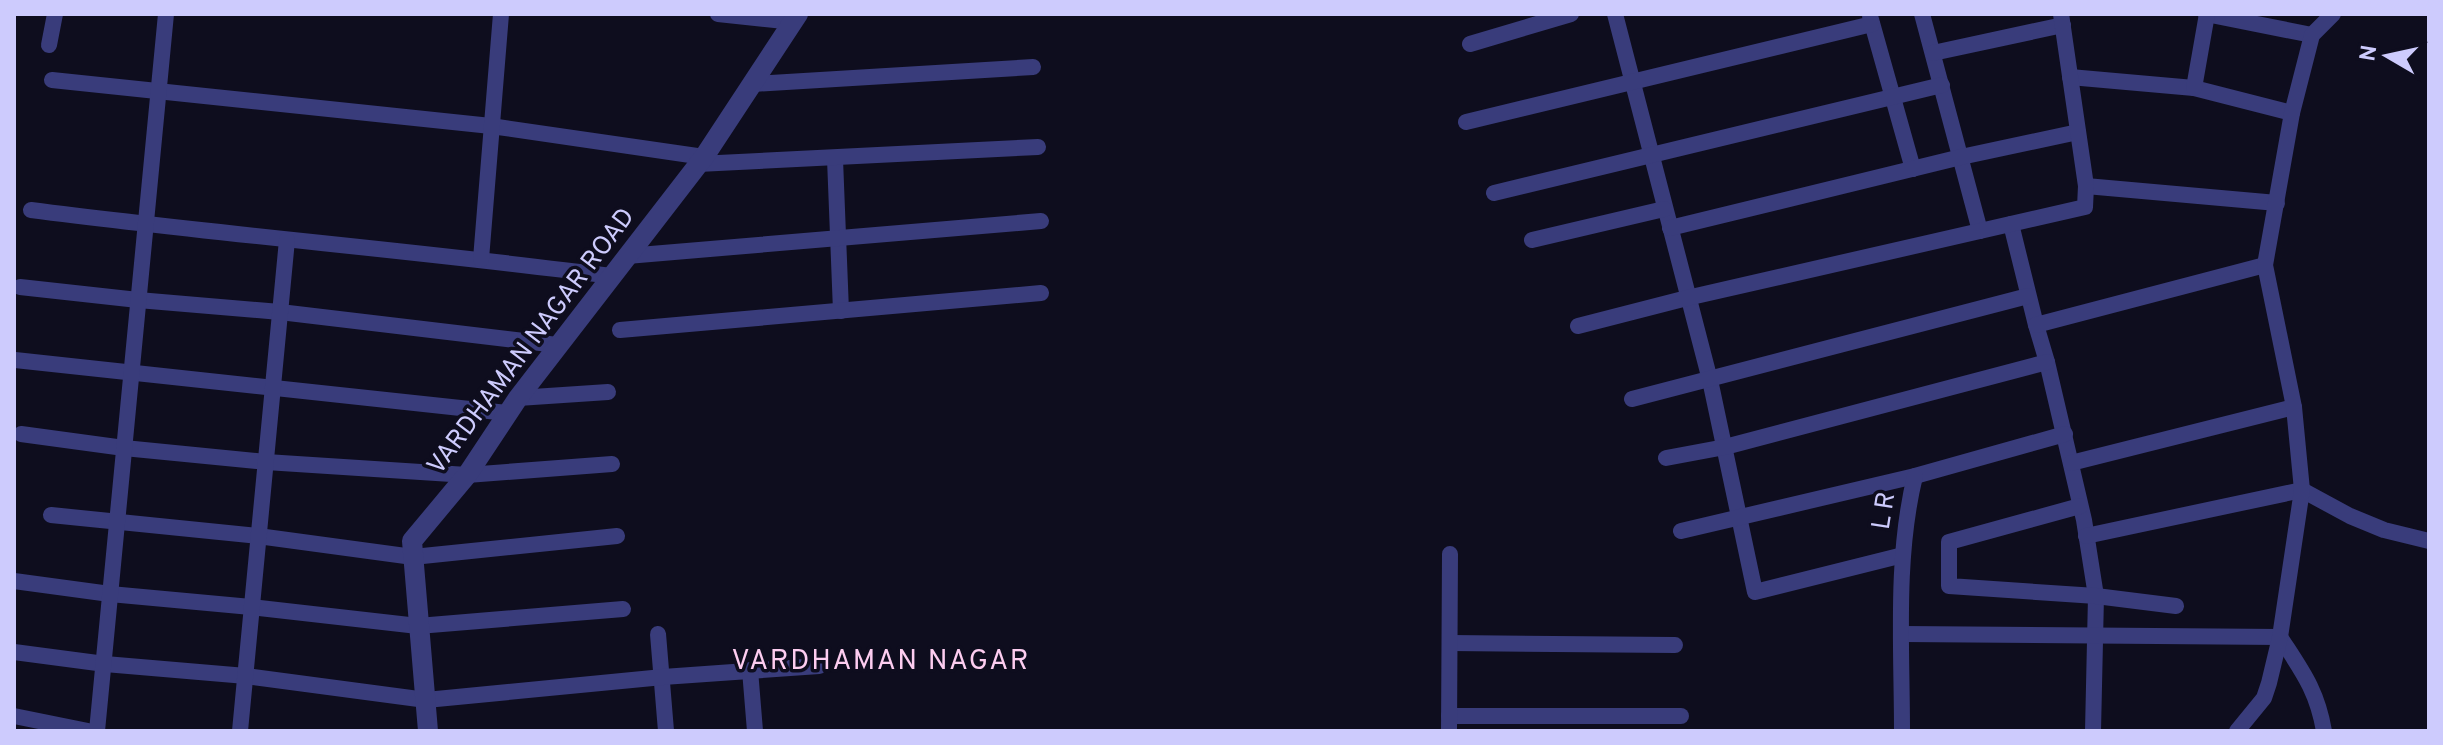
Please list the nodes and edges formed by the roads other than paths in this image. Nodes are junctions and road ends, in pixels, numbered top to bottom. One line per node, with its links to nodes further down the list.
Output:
1 (55, 14): 15 (street)
2 (166, 14): 24 (street)
3 (501, 14): 28 (street)
4 (718, 14): 10 (street)
5 (1571, 14): 14 (street)
6 (1615, 14): 20 (street)
7 (1922, 14): 16 (street)
8 (2207, 14): 13 (street); 23 (street)
9 (2333, 14): 13 (street)
10 (796, 18): 21 (street, VARDHAMAN NAGAR ROAD)
11 (1871, 19): 20 (street); 25 (street)
12 (2062, 19): 16 (street); 18 (street)
13 (2312, 35): 26 (street)
14 (1470, 44)
15 (49, 45)
16 (1933, 53): 22 (street)
17 (1033, 67): 21 (street)
18 (2070, 77): 23 (street); 29 (street)
19 (52, 80): 24 (street)
20 (1632, 82): 27 (street); 31 (street)
21 (753, 84): 34 (street, VARDHAMAN NAGAR ROAD)
22 (1942, 85): 25 (street); 32 (street)
23 (2194, 88): 26 (street)
24 (158, 93): 28 (street); 43 (street)
25 (1892, 97): 31 (street); 35 (street)
26 (2292, 113): 38 (street)
27 (1466, 122)
28 (491, 126): 34 (street); 50 (street)
29 (2078, 132): 32 (street); 36 (street)
30 (1038, 147): 33 (street)
31 (1651, 154): 37 (street); 39 (street)
32 (1961, 157): 35 (street); 45 (street)
33 (835, 159): 34 (street); 46 (street)
34 (701, 160): 49 (street, VARDHAMAN NAGAR ROAD)
35 (1913, 169): 44 (street)
36 (2086, 186): 38 (street); 42 (street)
37 (1494, 193)
38 (2277, 203): 51 (street)
39 (1664, 209): 44 (street); 48 (street)
40 (31, 210): 43 (street)
41 (1041, 221): 46 (street)
42 (2011, 224): 45 (street); 55 (street)
43 (145, 225): 47 (street); 57 (street)
44 (1670, 228): 56 (street)
45 (1980, 231): 56 (street)
46 (837, 238): 49 (street); 58 (street)
47 (287, 240): 50 (street); 59 (street)
48 (1532, 240)
49 (627, 256): 52 (street, VARDHAMAN NAGAR ROAD)
50 (481, 259): 52 (street)
51 (2265, 265): 60 (street); 72 (street)
52 (612, 276): 63 (street, VARDHAMAN NAGAR ROAD)
53 (20, 287): 57 (street)
54 (1041, 293): 58 (street)
55 (2028, 296): 60 (street); 67 (street)
56 (1687, 298): 61 (street); 67 (street)
57 (138, 300): 59 (street); 66 (street)
58 (841, 311): 62 (street)
59 (280, 312): 63 (street); 68 (street)
60 (2036, 325): 65 (street)
61 (1578, 326)
62 (620, 330)
63 (557, 345): 71 (street, VARDHAMAN NAGAR ROAD)
64 (15, 360): 66 (street)
65 (2047, 362): 74 (street); 75 (street)
66 (131, 373): 68 (street); 76 (street)
67 (1710, 380): 70 (street); 75 (street)
68 (273, 388): 71 (street); 78 (street)
69 (608, 392): 71 (street)
70 (1632, 399)
71 (513, 405): 81 (street, VARDHAMAN NAGAR ROAD)
72 (2294, 407): 79 (street); 83 (street)
73 (21, 434): 76 (street)
74 (2065, 434): 79 (street); 82 (street)
75 (1725, 447): 77 (street); 86 (street)
76 (124, 448): 78 (street); 87 (street)
77 (1666, 458)
78 (266, 462): 81 (street); 89 (street)
79 (2071, 463): 84 (street)
80 (612, 464): 81 (street)
81 (467, 475): 95 (street, VARDHAMAN NAGAR ROAD)
82 (1915, 476): 86 (street); 94 (street, L R)
83 (2302, 490): 91 (street); 92 (street); 106 (street)
84 (2080, 506): 91 (street); 98 (street)
85 (51, 515): 87 (street)
86 (1741, 517): 88 (street); 94 (street)
87 (117, 521): 89 (street); 97 (street)
88 (1681, 531)
89 (258, 536): 95 (street); 100 (street)
90 (617, 536): 95 (street)
91 (2086, 536): 98 (street)
92 (2429, 541)
93 (1450, 554): 107 (street)
94 (1903, 555): 104 (street, L R)
95 (413, 557): 102 (street, VARDHAMAN NAGAR ROAD)
96 (14, 581): 97 (street)
97 (110, 594): 100 (street); 110 (street)
98 (2096, 596): 99 (street); 105 (street)
99 (2176, 606)
100 (251, 607): 102 (street); 113 (street)
101 (623, 609): 102 (street)
102 (418, 626): 115 (street, VARDHAMAN NAGAR ROAD)
103 (658, 634): 114 (street)
104 (1903, 634): 105 (street); 125 (street, L R)
105 (2096, 637): 106 (street); 126 (street)
106 (2280, 637): 127 (street); 128 (street)
107 (1450, 643): 108 (street); 118 (street)
108 (1675, 645)
109 (14, 652): 110 (street)
110 (105, 664): 113 (street); 120 (street)
111 (819, 666): 112 (street)
112 (750, 670): 114 (street); 124 (street)
113 (246, 676): 115 (street); 121 (street)
114 (663, 677): 115 (street); 123 (street)
115 (426, 700): 122 (street, VARDHAMAN NAGAR ROAD)
116 (14, 716): 119 (street)
117 (1681, 716): 118 (street)
118 (1449, 723)
119 (88, 731)
120 (97, 731)
121 (240, 731)
122 (428, 731)
123 (666, 731)
124 (755, 731)
125 (1902, 731)
126 (2093, 731)
127 (2237, 731)
128 (2324, 731)

